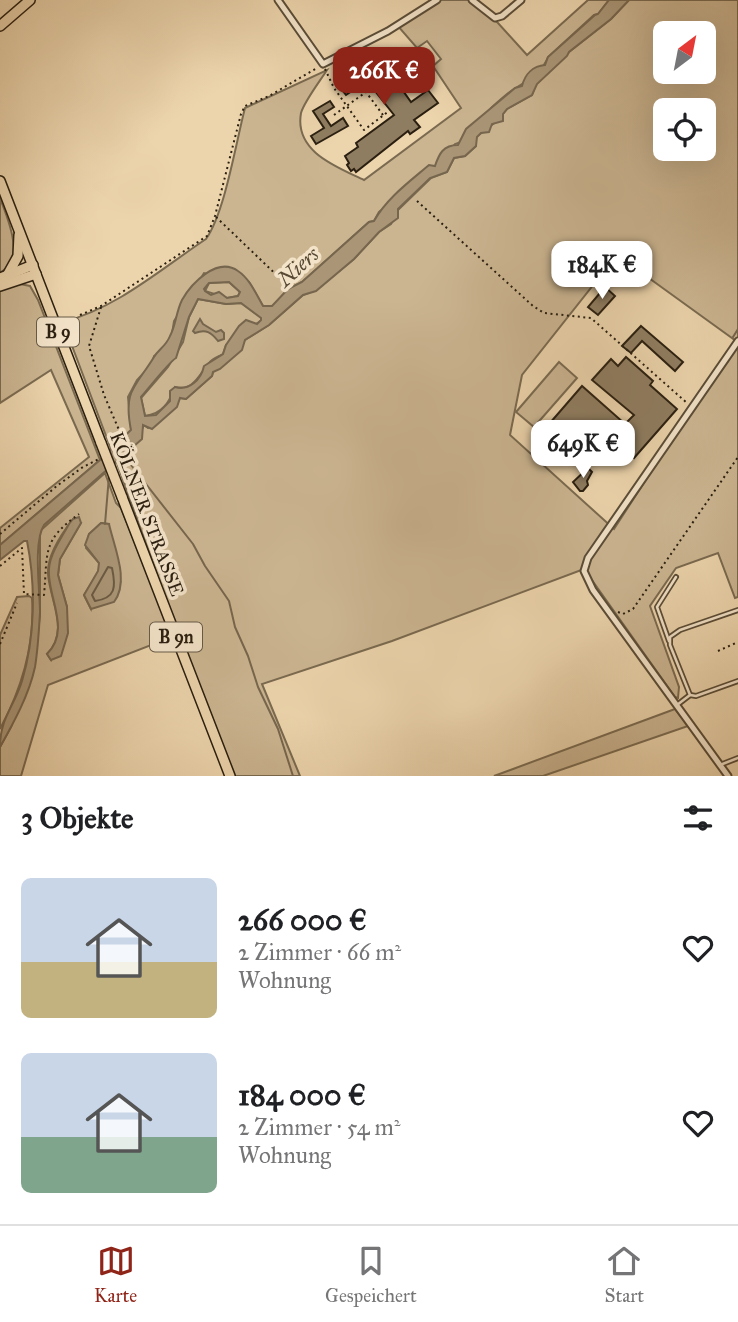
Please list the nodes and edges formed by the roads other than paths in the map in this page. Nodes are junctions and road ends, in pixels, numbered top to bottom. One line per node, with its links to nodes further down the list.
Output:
1 (30, 0): 6 (main road)
2 (278, 0): 3 (street)
3 (437, 0)
4 (472, 0): 5 (street)
5 (522, 0)
6 (0, 26)
7 (0, 181): 8 (main road, B 9)
8 (19, 230): 9 (main road, B 9); 10 (main road)
9 (35, 270): 10 (main road); 11 (main road); 13 (main road, KÖLNER STRASSE / B 9, bridge)
10 (4, 276)
11 (0, 286)
12 (738, 341): 19 (street)
13 (122, 497): 22 (main road, KÖLNER STRASSE / B 9n)
14 (676, 577): 16 (lane)
15 (738, 610): 16 (lane)
16 (669, 641): 18 (lane)
17 (738, 681): 18 (lane)
18 (690, 695): 19 (lane)
19 (677, 705): 21 (street)
20 (738, 758): 21 (lane)
21 (720, 765): 23 (street)
22 (229, 776)
23 (728, 776)

